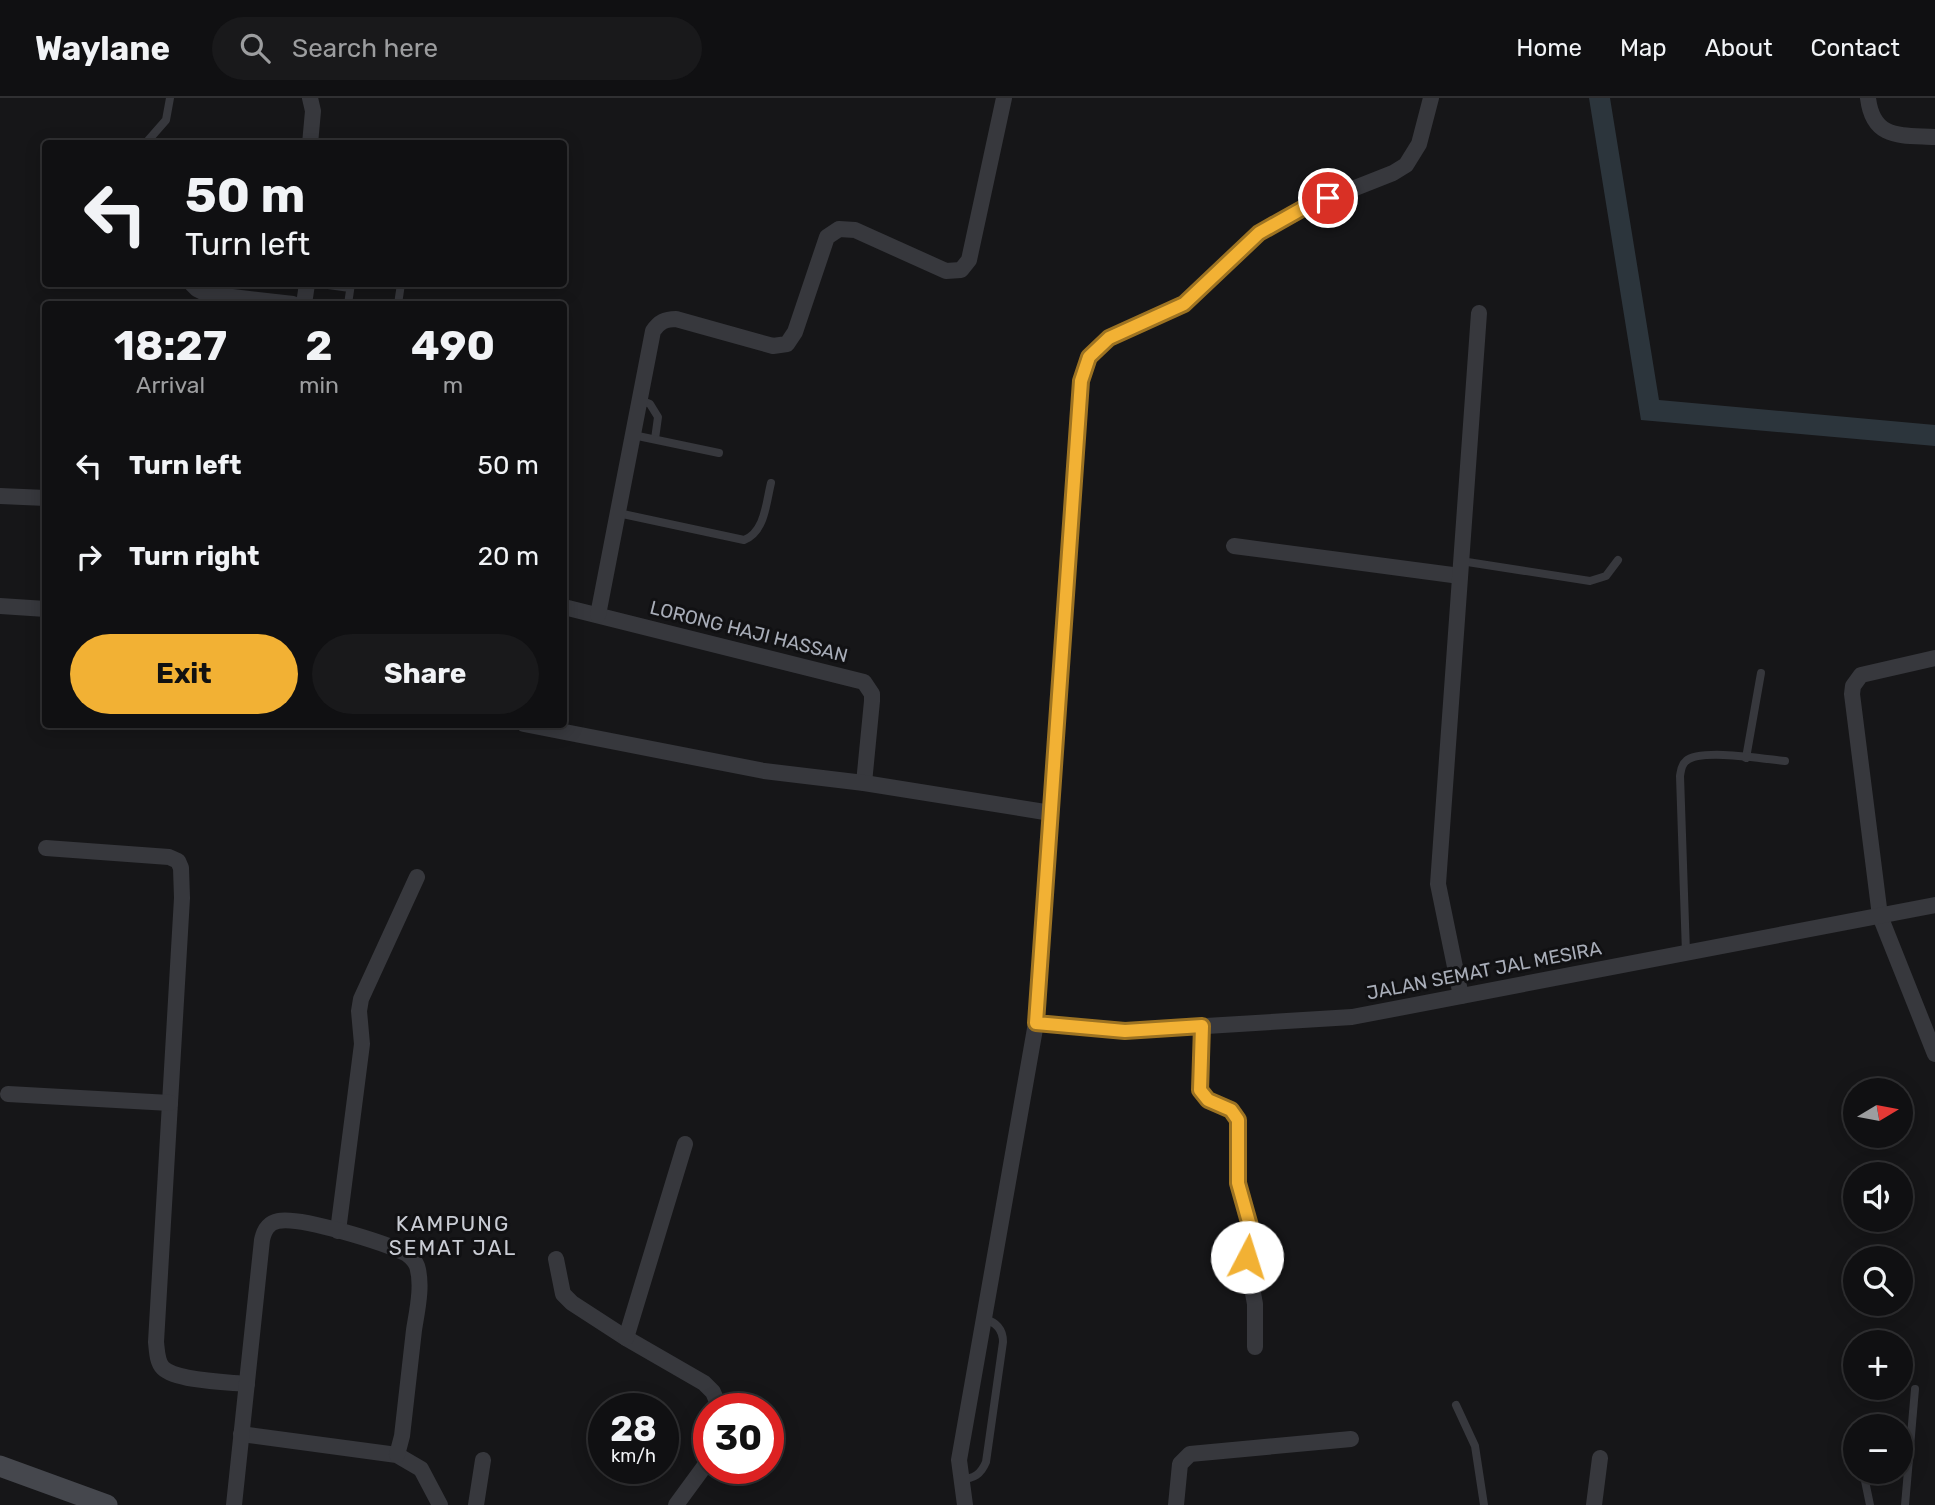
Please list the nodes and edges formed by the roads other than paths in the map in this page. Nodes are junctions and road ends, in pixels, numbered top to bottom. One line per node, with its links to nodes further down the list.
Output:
1 (170, 98): 7 (lane)
2 (310, 98): 8 (street)
3 (1004, 98): 12 (street)
4 (1431, 98): 33 (street)
5 (1868, 98): 6 (street)
6 (1935, 136)
7 (148, 140)
8 (310, 140)
9 (195, 287): 10 (street)
10 (267, 301)
11 (1479, 313): 22 (street)
12 (640, 400): 13 (street); 14 (lane)
13 (633, 435): 14 (lane); 19 (street)
14 (655, 439): 15 (lane)
15 (719, 453)
16 (771, 483): 19 (lane)
17 (0, 496): 18 (street)
18 (42, 498)
19 (618, 513): 26 (street)
20 (1234, 546): 22 (street)
21 (1618, 560): 22 (lane)
22 (1460, 568): 39 (street)
23 (0, 606): 25 (street)
24 (567, 608): 26 (street, LORONG HAJI HASSAN)
25 (42, 609)
26 (598, 615): 32 (street, LORONG HAJI HASSAN)
27 (1935, 658): 37 (street)
28 (1761, 673): 30 (lane)
29 (544, 728): 32 (street)
30 (1746, 758): 31 (lane); 38 (lane)
31 (1785, 761)
32 (864, 783): 33 (street)
33 (1051, 813): 40 (street)
34 (46, 848): 44 (street)
35 (417, 877): 46 (street)
36 (1935, 905): 37 (street, JALAN SEMAT JAL MESIRA)
37 (1880, 916): 38 (street, JALAN SEMAT JAL MESIRA); 42 (street)
38 (1686, 953): 39 (street, JALAN SEMAT JAL MESIRA)
39 (1461, 996): 41 (street, JALAN SEMAT JAL MESIRA)
40 (1036, 1023): 41 (street, JALAN SEMAT JAL MESIRA); 48 (street)
41 (1202, 1026): 50 (street)
42 (1935, 1054)
43 (8, 1094): 44 (street)
44 (170, 1103): 51 (street)
45 (685, 1144): 49 (street)
46 (338, 1231): 51 (street); 57 (street)
47 (556, 1259): 49 (street)
48 (984, 1319): 61 (street); 61 (lane)
49 (626, 1338): 53 (street)
50 (1255, 1348)
51 (247, 1384): 55 (street)
52 (1914, 1389): 74 (lane)
53 (713, 1393)
54 (1456, 1405): 71 (lane)
55 (241, 1434): 57 (street); 65 (street)
56 (1351, 1439): 70 (street)
57 (397, 1455): 66 (street)
58 (1600, 1458): 72 (street)
59 (483, 1460): 67 (street)
60 (0, 1466): 64 (main road)
61 (961, 1479): 69 (street)
62 (693, 1482): 68 (street)
63 (1866, 1484): 73 (lane)
64 (107, 1505)
65 (234, 1505)
66 (440, 1505)
67 (476, 1505)
68 (676, 1505)
69 (965, 1505)
70 (1176, 1505)
71 (1484, 1505)
72 (1594, 1505)
73 (1870, 1505)
74 (1905, 1505)

